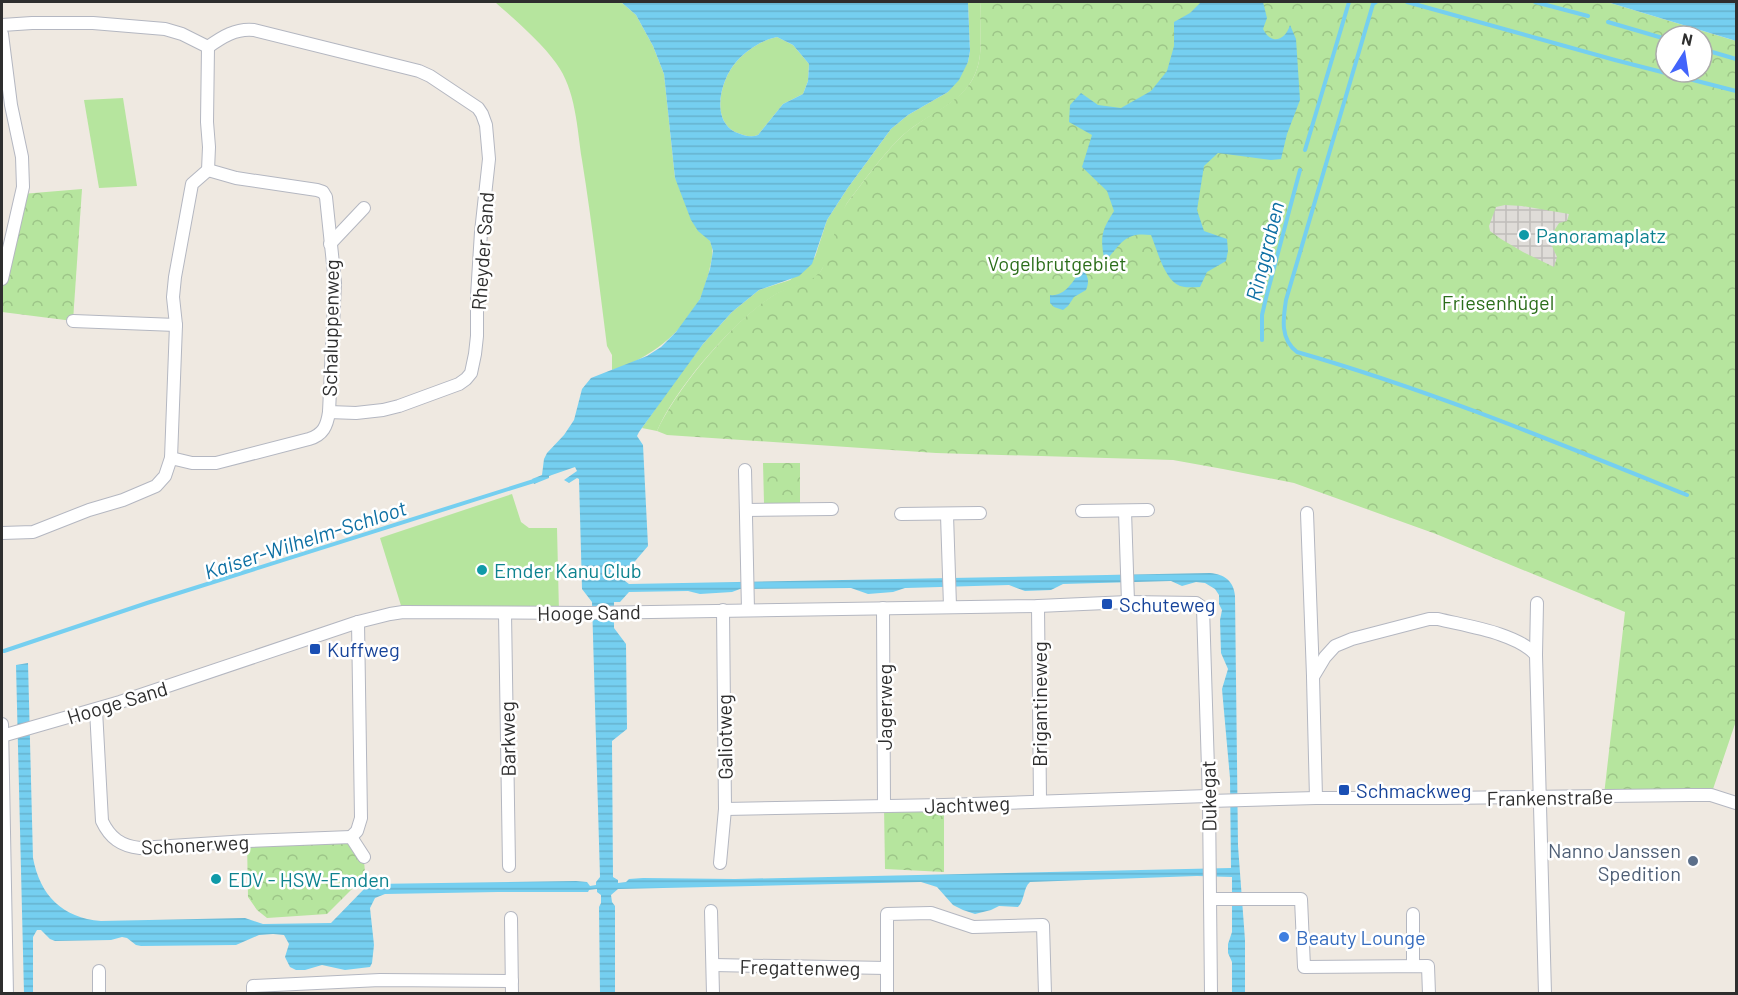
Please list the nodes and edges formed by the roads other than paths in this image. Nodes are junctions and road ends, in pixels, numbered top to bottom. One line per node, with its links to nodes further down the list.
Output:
1 (2, 24): 3 (street)
2 (2, 34): 7 (street)
3 (208, 47): 4 (street); 10 (street, Rheyder Sand)
4 (208, 170): 6 (street, Schaluppenweg); 9 (street)
5 (364, 208): 6 (street, Schaluppenweg)
6 (330, 244): 10 (street, Schaluppenweg)
7 (2, 279)
8 (73, 321): 9 (street)
9 (176, 325): 11 (street)
10 (329, 412): 11 (street)
11 (171, 458): 22 (street)
12 (745, 470): 14 (street)
13 (832, 509): 14 (street)
14 (746, 510): 30 (street)
15 (1148, 510): 17 (street)
16 (1082, 511): 17 (street)
17 (1125, 511): 23 (street)
18 (980, 513): 21 (street)
19 (1307, 513): 34 (street)
20 (901, 514): 21 (street)
21 (947, 515): 26 (street)
22 (2, 533)
23 (1128, 602): 24 (street, Hooge Sand); 27 (street, Hooge Sand)
24 (1196, 603): 39 (street, Dukegat)
25 (1537, 603): 33 (street)
26 (950, 606): 27 (street, Hooge Sand); 28 (street, Hooge Sand)
27 (1038, 606): 41 (street, Brigantineweg)
28 (883, 608): 30 (street, Hooge Sand); 43 (street, Jagerweg)
29 (723, 610): 30 (street, Hooge Sand); 31 (street, Hooge Sand); 44 (street, Galiotweg)
30 (748, 610)
31 (505, 613): 32 (street, Hooge Sand); 48 (street, Barkweg)
32 (358, 622): 35 (street, Hooge Sand); 45 (street)
33 (1536, 655): 34 (street); 38 (street)
34 (1313, 677): 40 (street)
35 (96, 710): 37 (street, Hooge Sand); 45 (street, Schonerweg)
36 (2, 724): 37 (street)
37 (8, 735): 58 (street)
38 (1541, 796): 40 (street, Frankenstraße); 42 (street, Frankenstraße); 66 (street)
39 (1209, 798): 40 (street, Frankenstraße); 41 (street, Jachtweg); 49 (street, Dukegat)
40 (1316, 798)
41 (1040, 801): 43 (street, Jachtweg)
42 (1737, 803)
43 (884, 806): 44 (street, Jachtweg)
44 (725, 809): 47 (street, Galiotweg)
45 (351, 837): 46 (street)
46 (364, 857)
47 (720, 863)
48 (509, 866)
49 (1211, 894): 54 (street); 64 (street, Dukegat)
50 (711, 911): 53 (street, Fregattenweg)
51 (1413, 914): 54 (street)
52 (511, 918): 57 (street)
53 (713, 966): 55 (street, Fregattenweg); 61 (street, Fregattenweg)
54 (1413, 966): 65 (street)
55 (887, 968): 62 (street); 63 (street)
56 (99, 971): 59 (street)
57 (512, 987): 60 (street)
58 (7, 993)
59 (99, 993)
60 (253, 993)
61 (713, 993)
62 (887, 993)
63 (1045, 993)
64 (1211, 993)
65 (1429, 993)
66 (1545, 993)

